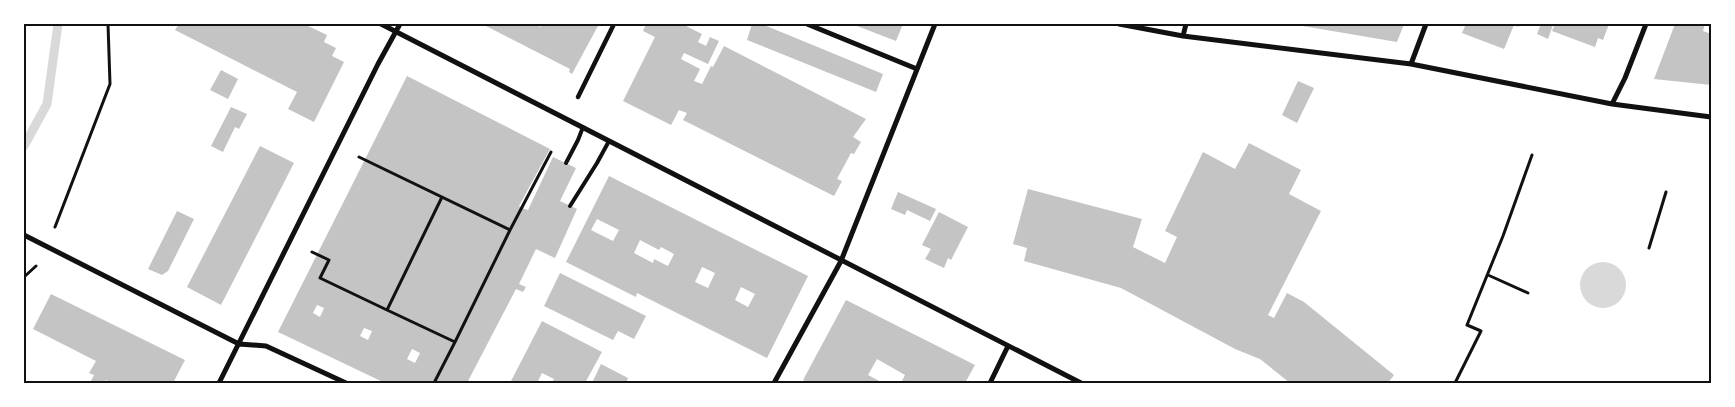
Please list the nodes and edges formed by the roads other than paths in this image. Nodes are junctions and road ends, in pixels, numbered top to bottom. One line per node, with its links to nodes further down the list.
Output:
1 (381, 24): 10 (street)
2 (400, 24): 10 (street)
3 (614, 24): 14 (street)
4 (807, 24): 13 (street)
5 (935, 24): 13 (street)
6 (1119, 24): 11 (street)
7 (1186, 24): 11 (street)
8 (1426, 24): 12 (street)
9 (1646, 24): 15 (street)
10 (396, 32): 17 (street); 23 (street)
11 (1183, 36): 12 (street)
12 (1411, 64): 15 (street)
13 (917, 69): 22 (street)
14 (578, 97)
15 (1612, 104): 16 (street)
16 (1711, 117)
17 (583, 128): 18 (street); 19 (lane)
18 (609, 141): 20 (lane); 22 (street)
19 (566, 163)
20 (570, 206)
21 (24, 235): 23 (street)
22 (840, 261): 24 (street); 27 (street)
23 (239, 344): 25 (street); 26 (street)
24 (1008, 346): 28 (street); 29 (street)
25 (219, 383)
26 (346, 383)
27 (774, 383)
28 (990, 383)
29 (1081, 383)

